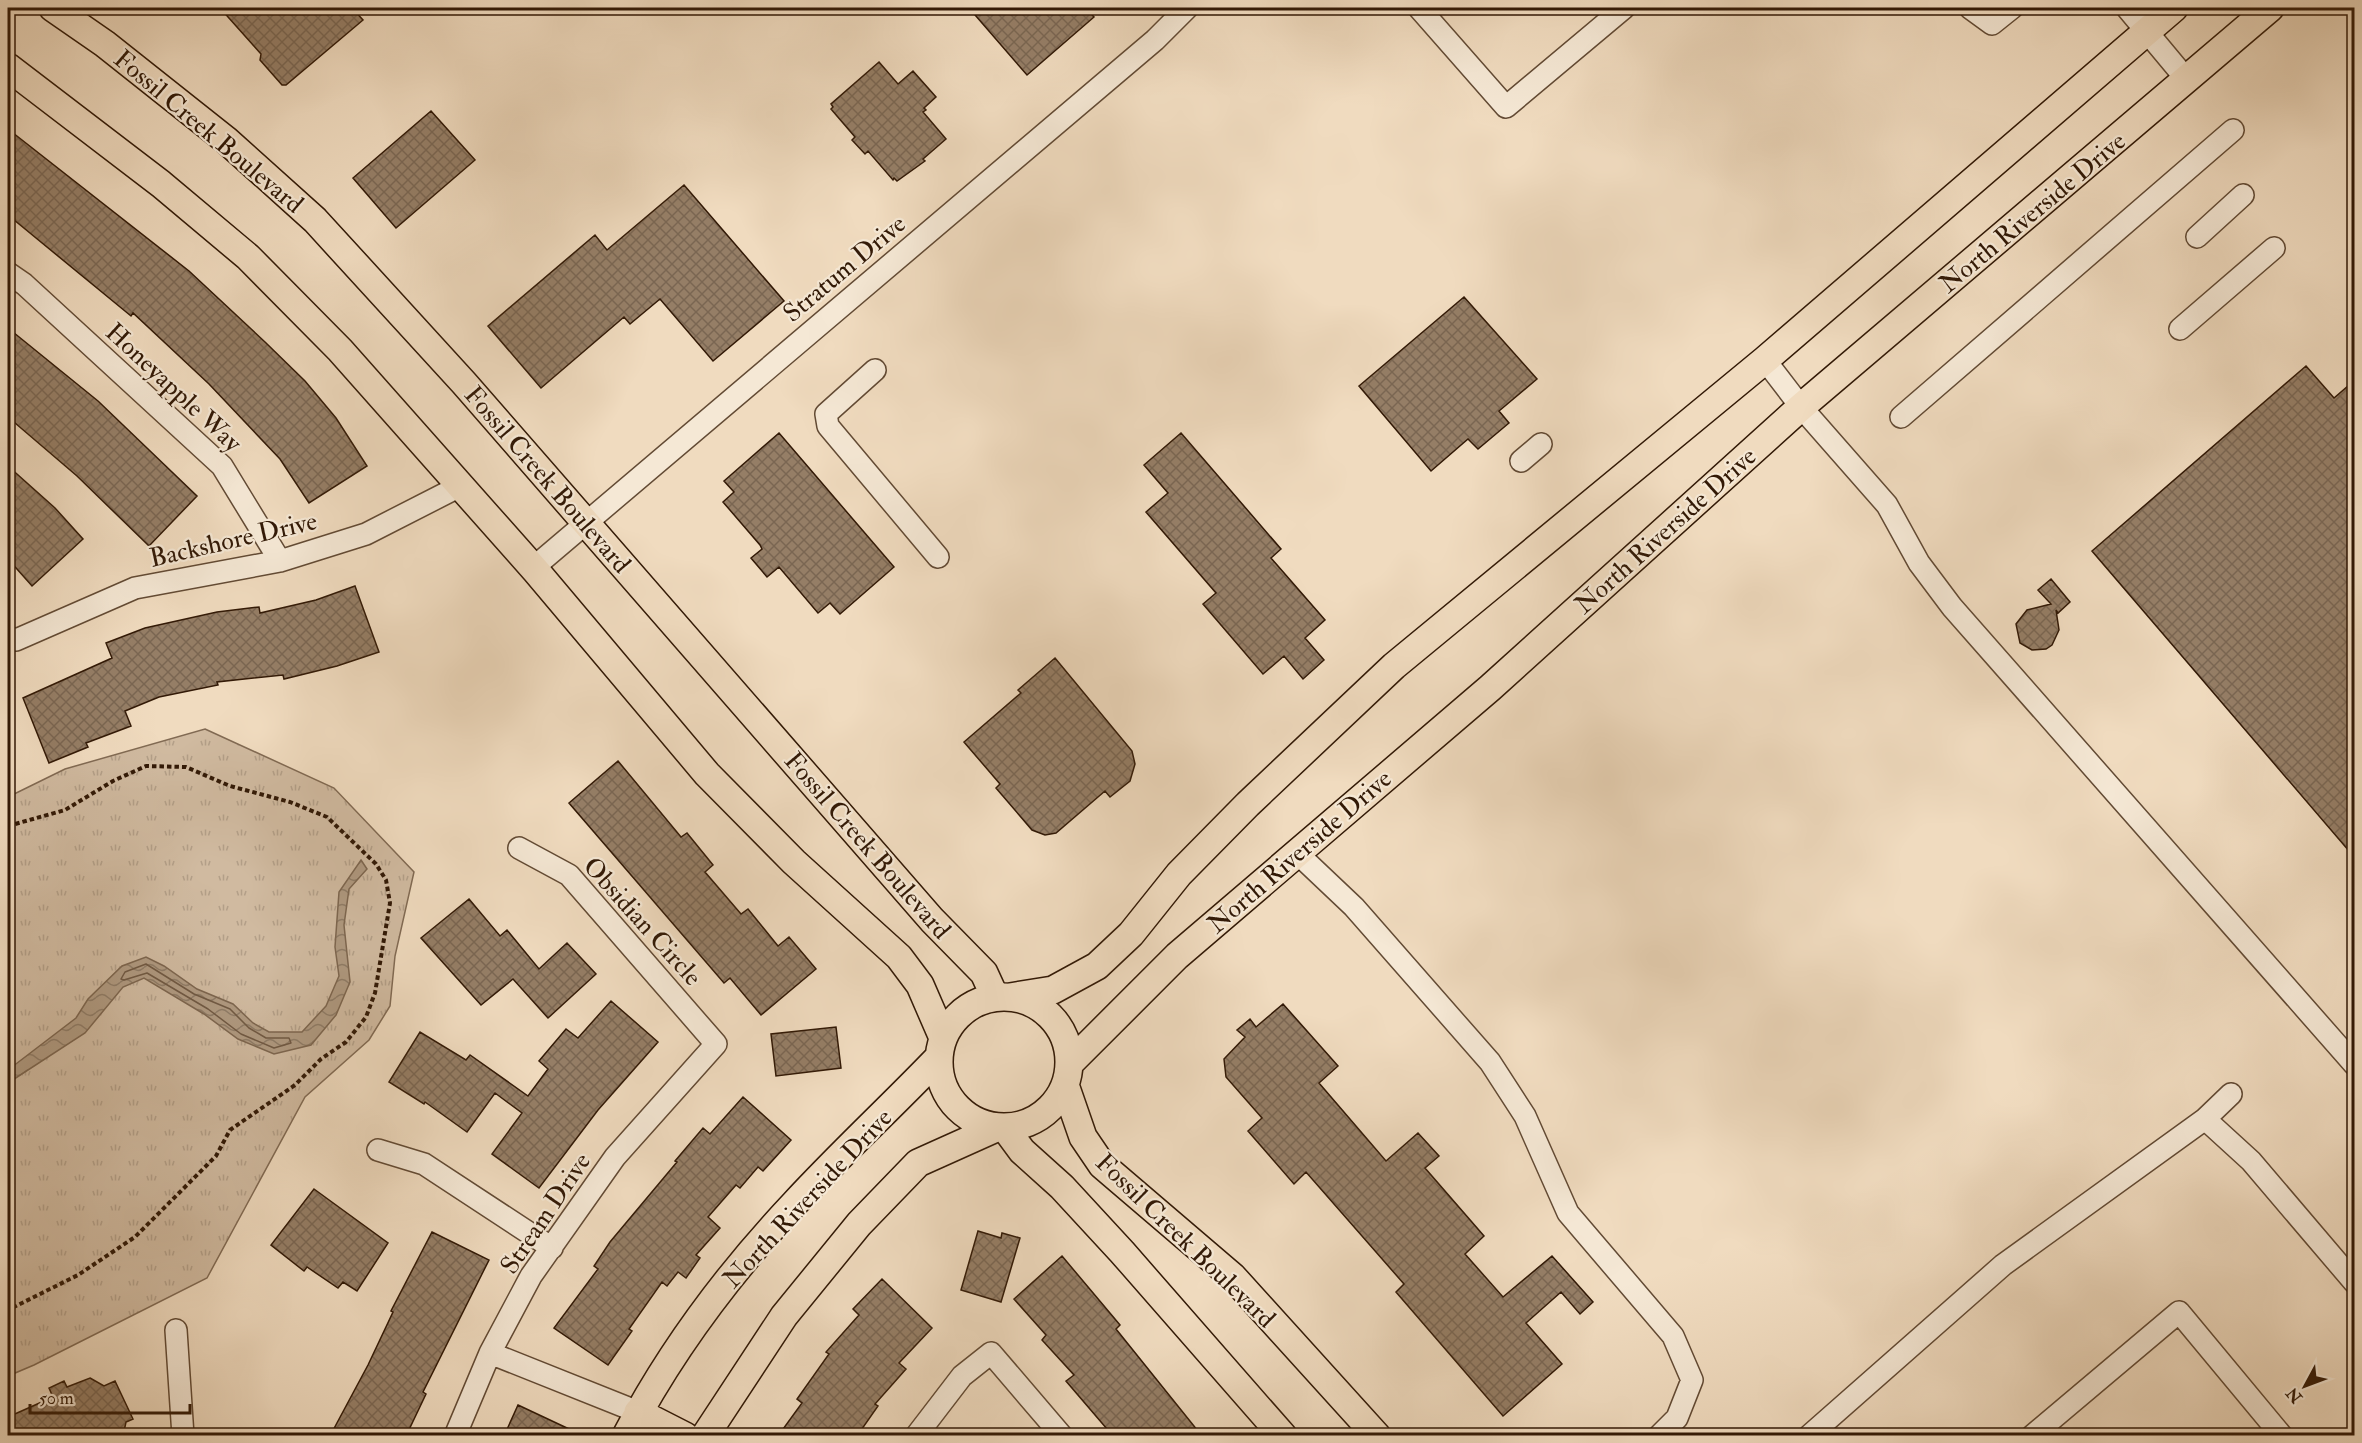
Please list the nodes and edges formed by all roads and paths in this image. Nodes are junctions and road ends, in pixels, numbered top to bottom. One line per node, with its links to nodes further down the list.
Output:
1 (53, 8): 26 (main road, Fossil Creek Boulevard)
2 (1187, 8): 26 (street, Stratum Drive)
3 (1419, 8): 4 (street)
4 (1624, 8)
5 (1971, 8): 6 (street)
6 (2012, 8)
7 (2127, 8): 10 (street)
8 (2174, 8): 10 (main road)
9 (2270, 8): 12 (main road, North Riverside Drive)
10 (2146, 32): 12 (street); 19 (main road)
11 (8, 67): 25 (main road, Fossil Creek Boulevard)
12 (2187, 80): 21 (main road, North Riverside Drive)
13 (2233, 129): 22 (street)
14 (2243, 195): 15 (street)
15 (2197, 237)
16 (2274, 248): 18 (street)
17 (8, 273): 28 (street, Honeyapple Way)
18 (2180, 329)
19 (1765, 360): 21 (street); 34 (main road)
20 (874, 370): 27 (street)
21 (1801, 407): 33 (main road, North Riverside Drive); 37 (street)
22 (1901, 417)
23 (1541, 444): 24 (street)
24 (1521, 461)
25 (460, 486): 28 (street, Backshore Drive); 29 (main road, Fossil Creek Boulevard)
26 (585, 523): 29 (street, Stratum Drive); 34 (main road, Fossil Creek Boulevard)
27 (938, 557)
28 (280, 561): 30 (street, Backshore Drive)
29 (533, 568): 36 (main road, Fossil Creek Boulevard)
30 (12, 639)
31 (8, 826): 45 (path)
32 (519, 848): 35 (street, Obsidian Circle)
33 (1297, 853): 38 (main road, North Riverside Drive); 58 (street)
34 (1002, 997): 36 (main road); 38 (main road)
35 (716, 1044): 43 (street, Stream Drive)
36 (940, 1048): 41 (main road); 48 (main road, North Riverside Drive)
37 (2355, 1064)
38 (1067, 1075): 41 (main road); 57 (main road, Fossil Creek Boulevard)
39 (2231, 1094): 40 (street)
40 (2205, 1119): 44 (street); 59 (street)
41 (1000, 1128): 53 (main road); 56 (main road, Fossil Creek Boulevard)
42 (378, 1150): 43 (street)
43 (552, 1248): 47 (street, Stream Drive)
44 (2355, 1282)
45 (8, 1310)
46 (176, 1330): 49 (street)
47 (490, 1353): 48 (street); 50 (street, Stream Drive)
48 (638, 1412): 51 (main road, North Riverside Drive); 52 (main road)
49 (183, 1436)
50 (456, 1436)
51 (626, 1436)
52 (685, 1436)
53 (705, 1436)
54 (916, 1436): 55 (street)
55 (1062, 1436)
56 (1283, 1436)
57 (1377, 1436)
58 (1659, 1436)
59 (1809, 1436)
60 (2032, 1436): 61 (street)
61 (2282, 1436)

